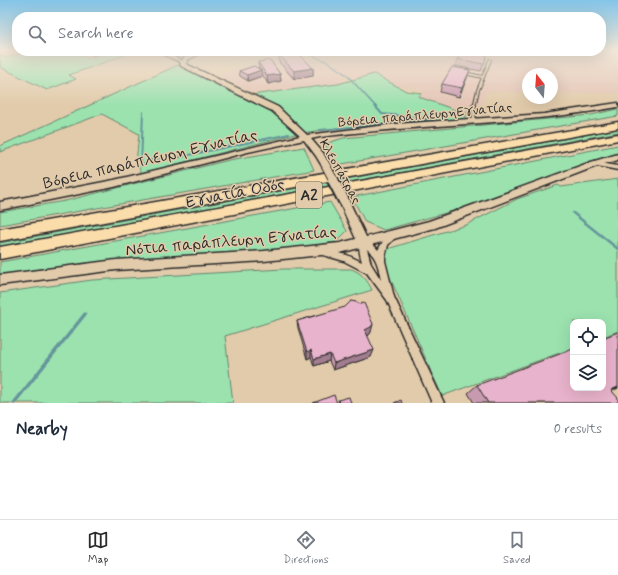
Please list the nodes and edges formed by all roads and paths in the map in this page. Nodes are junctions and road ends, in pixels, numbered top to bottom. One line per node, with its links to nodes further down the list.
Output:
1 (191, 69): 9 (street, Κλεοπάτρας)
2 (486, 69): 4 (lane)
3 (463, 73): 4 (lane)
4 (483, 77): 6 (lane)
5 (618, 105): 6 (street, Βόρεια παράπλευρηΕγνατίας)
6 (474, 121): 9 (street, Βόρεια παράπλευρηΕγνατίας)
7 (618, 125): 15 (highway, Εγνατία Οδός / Α2)
8 (618, 137): 18 (highway, Εγνατία Οδός / Α2)
9 (306, 138): 13 (street, Βόρεια παράπλευρη Εγνατίας); 16 (street, Κλεοπάτρας, bridge)
10 (618, 157): 11 (street, Νότια παράπλευρη Εγνατίας)
11 (594, 164): 12 (street); 14 (street, Νότια παράπλευρη Εγνατίας)
12 (618, 168)
13 (0, 206)
14 (396, 234): 16 (street, Νότια παράπλευρη Εγνατίας); 19 (street)
15 (0, 236)
16 (363, 242): 17 (street, Νότια παράπλευρη Εγνατίας); 19 (street); 20 (street)
17 (317, 250): 20 (street); 21 (street, Νότια παράπλευρη Εγνατίας)
18 (0, 253)
19 (381, 261): 22 (street)
20 (371, 273): 22 (street)
21 (0, 280)
22 (390, 297): 23 (street)
23 (438, 403)

